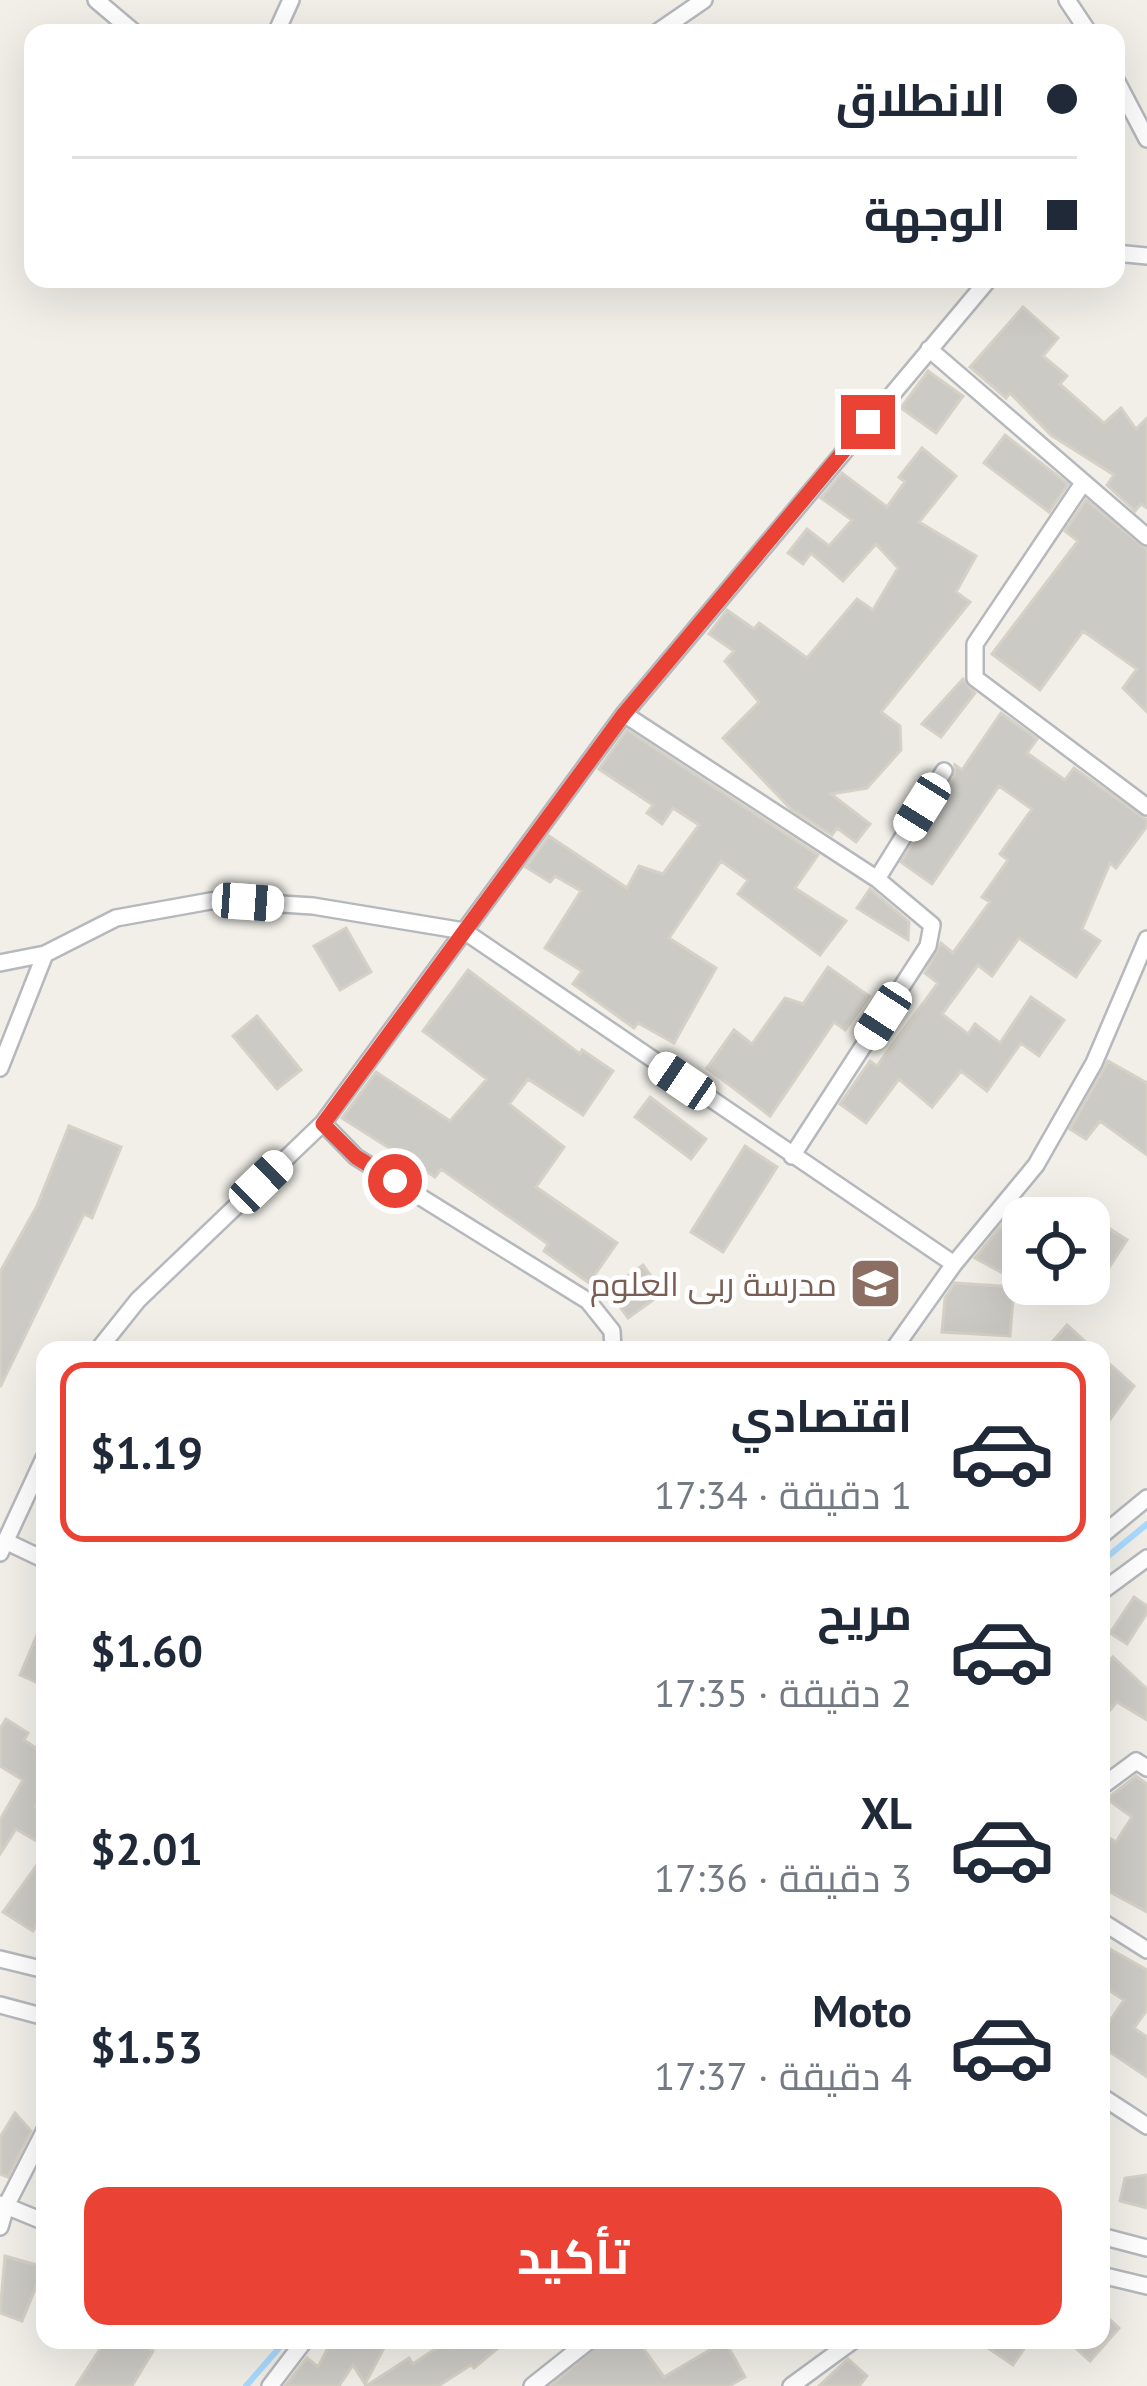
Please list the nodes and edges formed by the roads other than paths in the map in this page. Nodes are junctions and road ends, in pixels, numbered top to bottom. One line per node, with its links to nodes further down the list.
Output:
1 (96, 0): 3 (street)
2 (704, 0): 4 (street)
3 (124, 24)
4 (669, 24)
5 (1125, 97): 6 (street)
6 (1147, 139)
7 (981, 288): 9 (street)
8 (988, 288): 9 (street)
9 (973, 298): 10 (street)
10 (929, 349): 11 (street); 13 (street)
11 (1081, 486): 12 (street); 15 (street)
12 (1147, 537)
13 (624, 714): 16 (street); 17 (street)
14 (944, 771): 16 (street)
15 (1147, 807)
16 (877, 879): 24 (street)
17 (464, 931): 19 (street); 23 (street); 24 (street)
18 (1147, 939): 21 (street)
19 (45, 954): 20 (street); 22 (street)
20 (0, 963)
21 (1140, 975): 25 (street)
22 (0, 1068)
23 (323, 1124): 26 (street); 27 (street)
24 (792, 1156): 25 (street)
25 (954, 1264): 28 (street)
26 (105, 1341)
27 (613, 1341)
28 (899, 1341)
29 (36, 1476): 32 (street)
30 (1147, 1498): 31 (street)
31 (1110, 1529)
32 (3, 1547): 33 (street)
33 (36, 1556)
34 (1144, 1565): 35 (street)
35 (1110, 1586)
36 (1147, 1768): 37 (street)
37 (1110, 1780)
38 (1110, 1927): 39 (street)
39 (1147, 1950)
40 (0, 1959): 41 (street)
41 (36, 1968)
42 (0, 2006): 43 (street)
43 (36, 2015)
44 (1110, 2102): 45 (street)
45 (1147, 2126)
46 (36, 2146): 47 (street)
47 (3, 2205): 48 (street); 49 (street)
48 (36, 2218)
49 (0, 2227)
50 (1110, 2238): 51 (street)
51 (1147, 2248)
52 (1110, 2277): 53 (street)
53 (1147, 2286)
54 (298, 2349): 57 (street)
55 (579, 2349): 58 (street)
56 (842, 2349): 59 (street)
57 (270, 2386)
58 (532, 2386)
59 (791, 2386)

